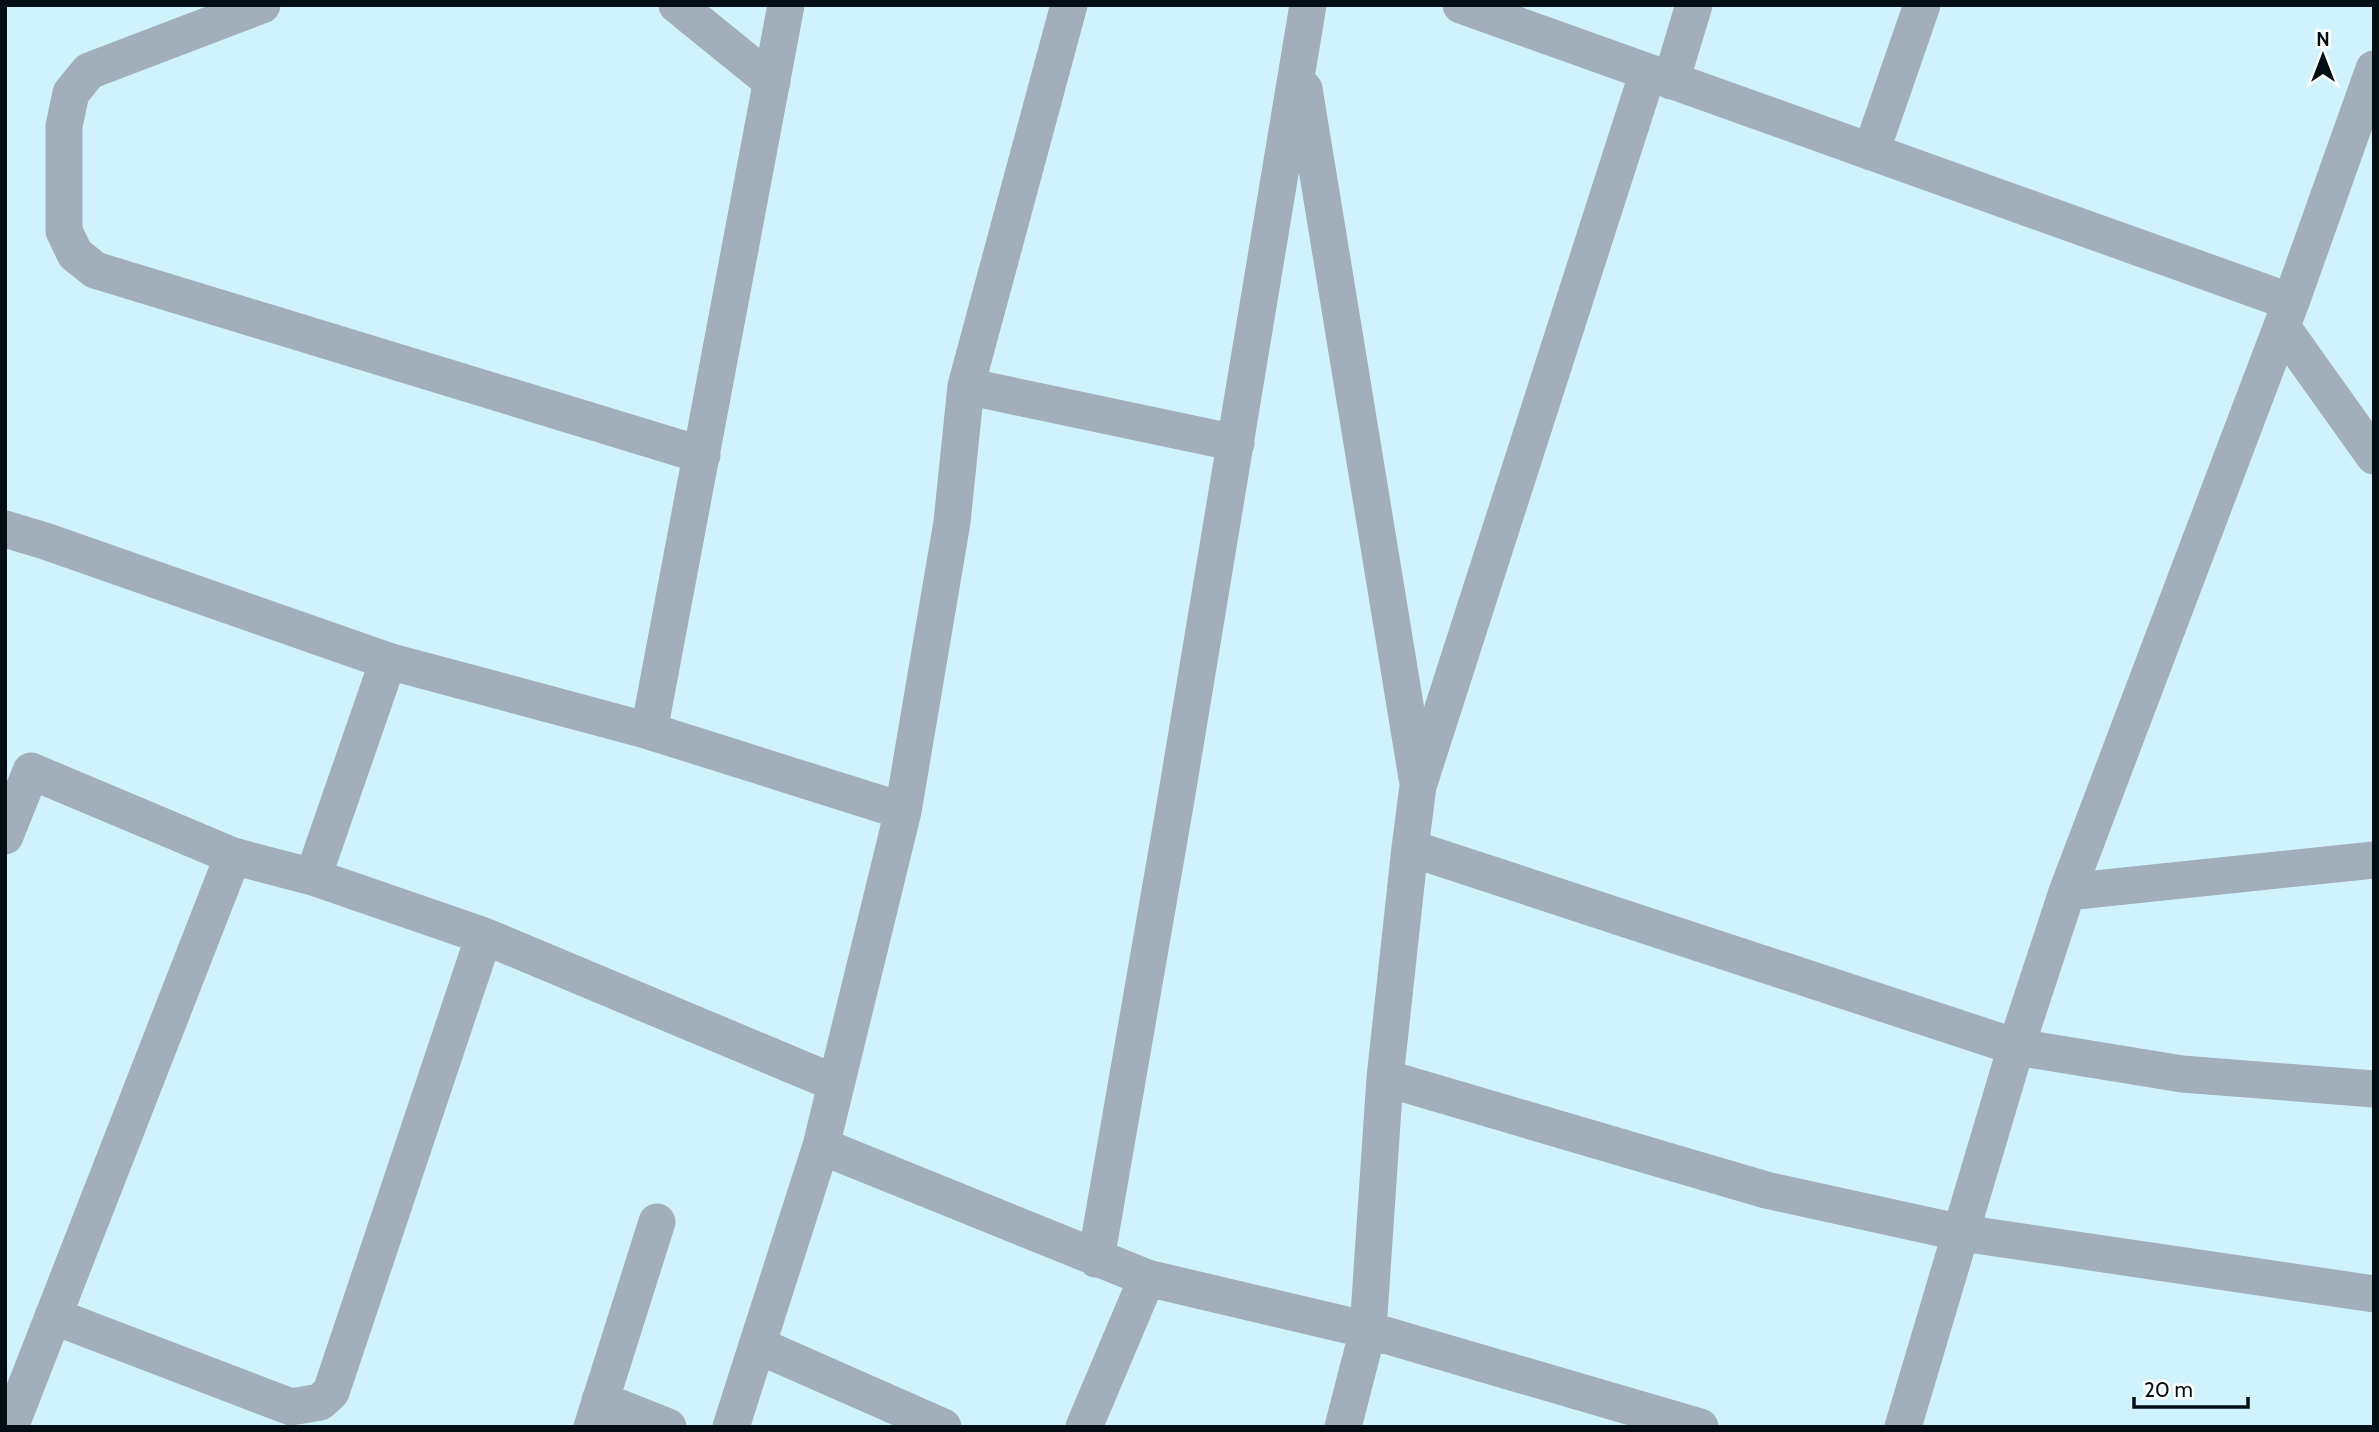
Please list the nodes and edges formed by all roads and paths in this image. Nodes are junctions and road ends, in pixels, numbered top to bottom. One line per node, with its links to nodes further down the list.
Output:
1 (262, 5): 18 (street)
2 (677, 5): 13 (street)
3 (786, 5): 13 (street)
4 (1308, 5): 10 (street)
5 (1461, 5): 9 (street)
6 (1695, 5): 12 (street)
7 (1922, 5): 14 (street)
8 (1062, 10): 16 (street)
9 (1503, 13): 12 (street)
10 (1299, 60): 17 (street); 24 (street)
11 (2374, 69): 15 (street)
12 (1659, 76): 14 (street); 24 (street)
13 (772, 82): 18 (street)
14 (1871, 152): 15 (street)
15 (2286, 315): 19 (street); 31 (street)
16 (966, 386): 17 (street); 25 (street)
17 (1236, 443): 40 (street)
18 (702, 455): 22 (street)
19 (2374, 456)
20 (5, 529): 21 (street)
21 (388, 661): 22 (street); 30 (street)
22 (649, 731): 25 (street)
23 (18, 765): 26 (street); 28 (street)
24 (1418, 786): 27 (street)
25 (903, 811): 35 (street)
26 (5, 836)
27 (1410, 848): 33 (street); 34 (street)
28 (233, 856): 30 (street); 43 (street)
29 (2374, 860): 31 (street)
30 (313, 877): 32 (street)
31 (2067, 892): 33 (street)
32 (484, 936): 35 (street); 43 (street)
33 (2016, 1047): 36 (street); 39 (street)
34 (1385, 1078): 39 (street); 44 (street)
35 (835, 1083): 37 (street)
36 (2374, 1089)
37 (821, 1146): 40 (street); 45 (street)
38 (657, 1222): 46 (street)
39 (1962, 1233): 42 (street); 54 (street)
40 (1096, 1259): 41 (street)
41 (1147, 1278): 44 (street); 51 (street)
42 (2374, 1294)
43 (53, 1316): 47 (street)
44 (1368, 1330): 52 (street); 53 (street)
45 (757, 1345): 49 (street); 50 (street)
46 (596, 1413): 48 (street)
47 (10, 1427)
48 (668, 1427)
49 (731, 1427)
50 (943, 1427)
51 (1084, 1427)
52 (1343, 1427)
53 (1700, 1427)
54 (1903, 1427)

